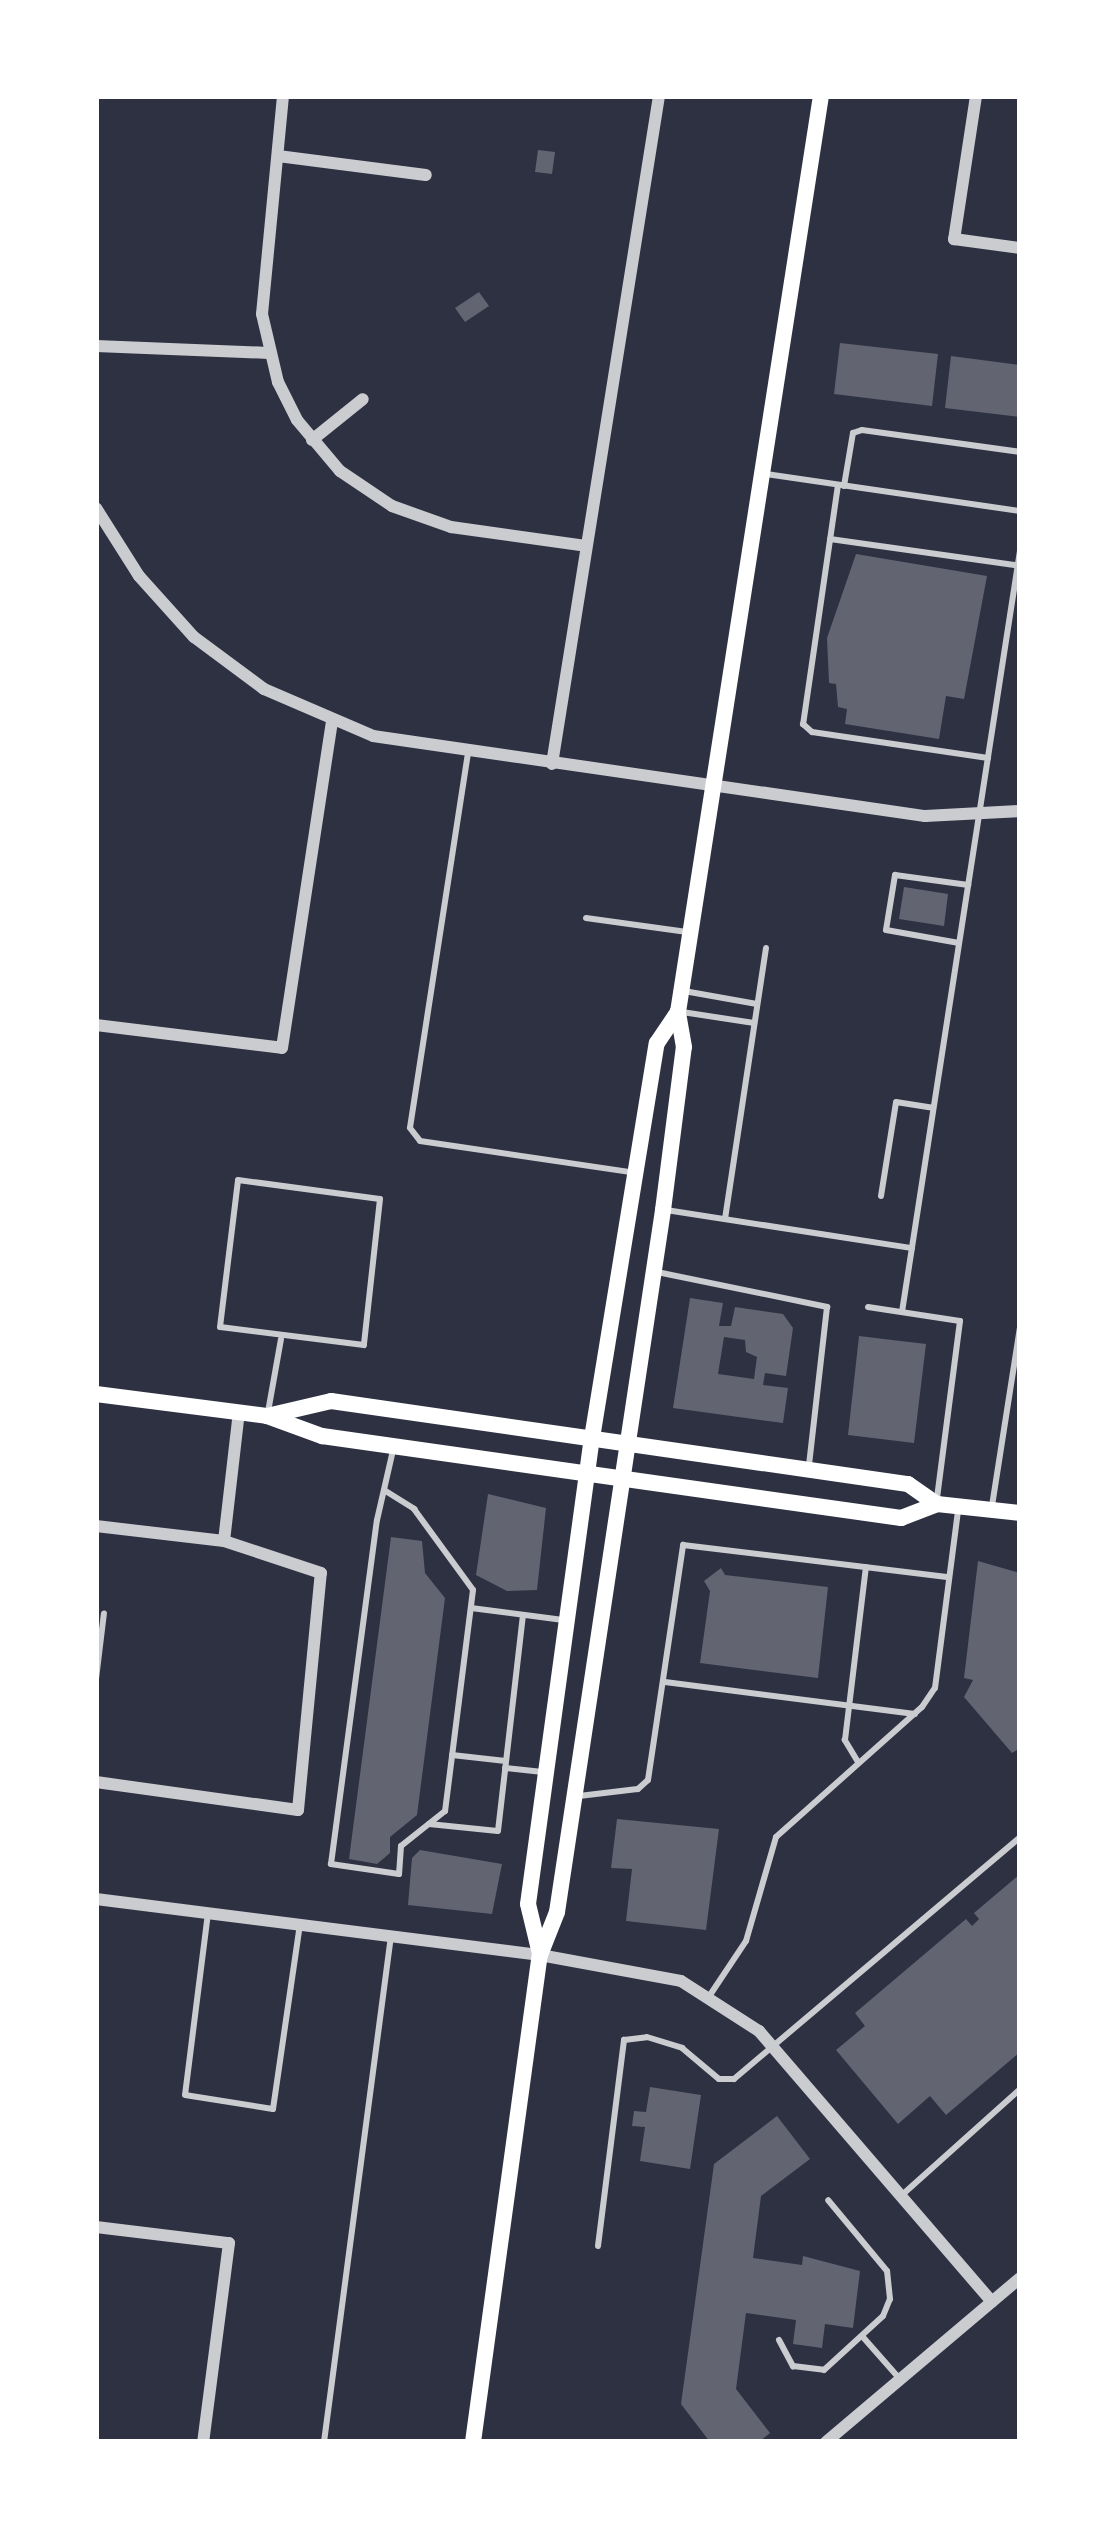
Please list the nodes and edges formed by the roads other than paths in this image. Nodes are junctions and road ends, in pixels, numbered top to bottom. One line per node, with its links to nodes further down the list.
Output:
1 (283, 96): 5 (street)
2 (659, 96): 18 (street)
3 (821, 96): 13 (main road)
4 (976, 96): 7 (street)
5 (278, 156): 6 (street); 9 (street)
6 (425, 175)
7 (1020, 248)
8 (96, 346): 9 (street)
9 (269, 353): 11 (street)
10 (364, 399): 11 (street)
11 (311, 440): 18 (street)
12 (1020, 452): 14 (lane)
13 (762, 474): 14 (lane); 25 (main road)
14 (841, 485): 16 (lane); 17 (lane)
15 (96, 508): 21 (street)
16 (1020, 511)
17 (830, 538): 20 (lane); 23 (lane)
18 (586, 546): 24 (street)
19 (1020, 551): 20 (lane)
20 (1018, 566): 23 (lane)
21 (332, 722): 22 (street); 37 (street)
22 (468, 753): 24 (street); 39 (lane)
23 (988, 758): 27 (lane)
24 (552, 764): 25 (street)
25 (714, 786): 27 (street); 30 (main road)
26 (1020, 811): 27 (street)
27 (979, 814): 28 (lane)
28 (968, 885): 31 (lane); 31 (lane)
29 (586, 918): 30 (lane)
30 (691, 933): 33 (main road)
31 (958, 943): 38 (lane)
32 (766, 948): 34 (lane)
33 (682, 991): 34 (lane); 35 (main road)
34 (757, 1004): 36 (lane)
35 (678, 1012): 36 (lane); 39 (main road); 41 (main road)
36 (754, 1023): 42 (lane)
37 (96, 1025)
38 (933, 1108): 40 (lane); 43 (lane)
39 (635, 1172): 52 (main road)
40 (881, 1196)
41 (664, 1210): 42 (lane); 44 (main road)
42 (724, 1219): 43 (lane)
43 (912, 1248): 46 (lane)
44 (653, 1271): 53 (main road); 55 (lane)
45 (868, 1307): 46 (lane)
46 (902, 1312): 59 (lane)
47 (1019, 1328): 61 (lane)
48 (281, 1339): 48 (lane); 51 (lane)
49 (96, 1394): 50 (main road)
50 (238, 1412): 51 (main road); 64 (street)
51 (267, 1416): 52 (main road); 54 (main road)
52 (592, 1438): 53 (main road); 56 (main road)
53 (626, 1442): 55 (main road); 57 (main road)
54 (394, 1446): 56 (main road); 58 (lane)
55 (808, 1472): 59 (main road)
56 (588, 1473): 57 (main road); 70 (main road)
57 (620, 1477): 59 (main road); 80 (main road)
58 (384, 1490): 67 (lane); 81 (lane)
59 (937, 1504): 60 (main road)
60 (958, 1506): 61 (main road); 66 (lane)
61 (992, 1509): 62 (main road)
62 (1020, 1513)
63 (96, 1526): 64 (street)
64 (224, 1541): 79 (street)
65 (866, 1567): 66 (lane); 72 (lane); 73 (lane)
66 (949, 1577): 74 (lane)
67 (471, 1608): 69 (lane); 75 (lane)
68 (104, 1613): 71 (lane)
69 (523, 1615): 70 (lane); 77 (lane)
70 (567, 1621): 78 (main road)
71 (96, 1679)
72 (665, 1682): 73 (lane); 80 (lane)
73 (849, 1706): 74 (lane); 76 (lane)
74 (915, 1714): 76 (lane)
75 (452, 1755): 77 (lane); 81 (lane)
76 (858, 1762): 88 (lane)
77 (506, 1764): 78 (lane); 81 (lane)
78 (546, 1772): 87 (main road)
79 (96, 1782)
80 (574, 1796): 87 (main road)
81 (429, 1823)
82 (1020, 1837): 89 (lane)
83 (96, 1899): 84 (street)
84 (208, 1913): 85 (street); 85 (lane)
85 (300, 1925): 86 (street)
86 (391, 1936): 87 (street); 101 (lane)
87 (540, 1955): 88 (street); 102 (main road)
88 (710, 1995): 89 (street)
89 (772, 2048): 91 (street); 94 (lane)
90 (1020, 2089): 91 (lane)
91 (899, 2197): 96 (street)
92 (828, 2200): 97 (lane)
93 (96, 2227): 100 (street)
94 (598, 2246)
95 (1020, 2278): 96 (street)
96 (992, 2302): 99 (street)
97 (862, 2336): 98 (lane); 99 (lane)
98 (779, 2340)
99 (898, 2377): 103 (street)
100 (203, 2442)
101 (324, 2442)
102 (473, 2442)
103 (826, 2442)

